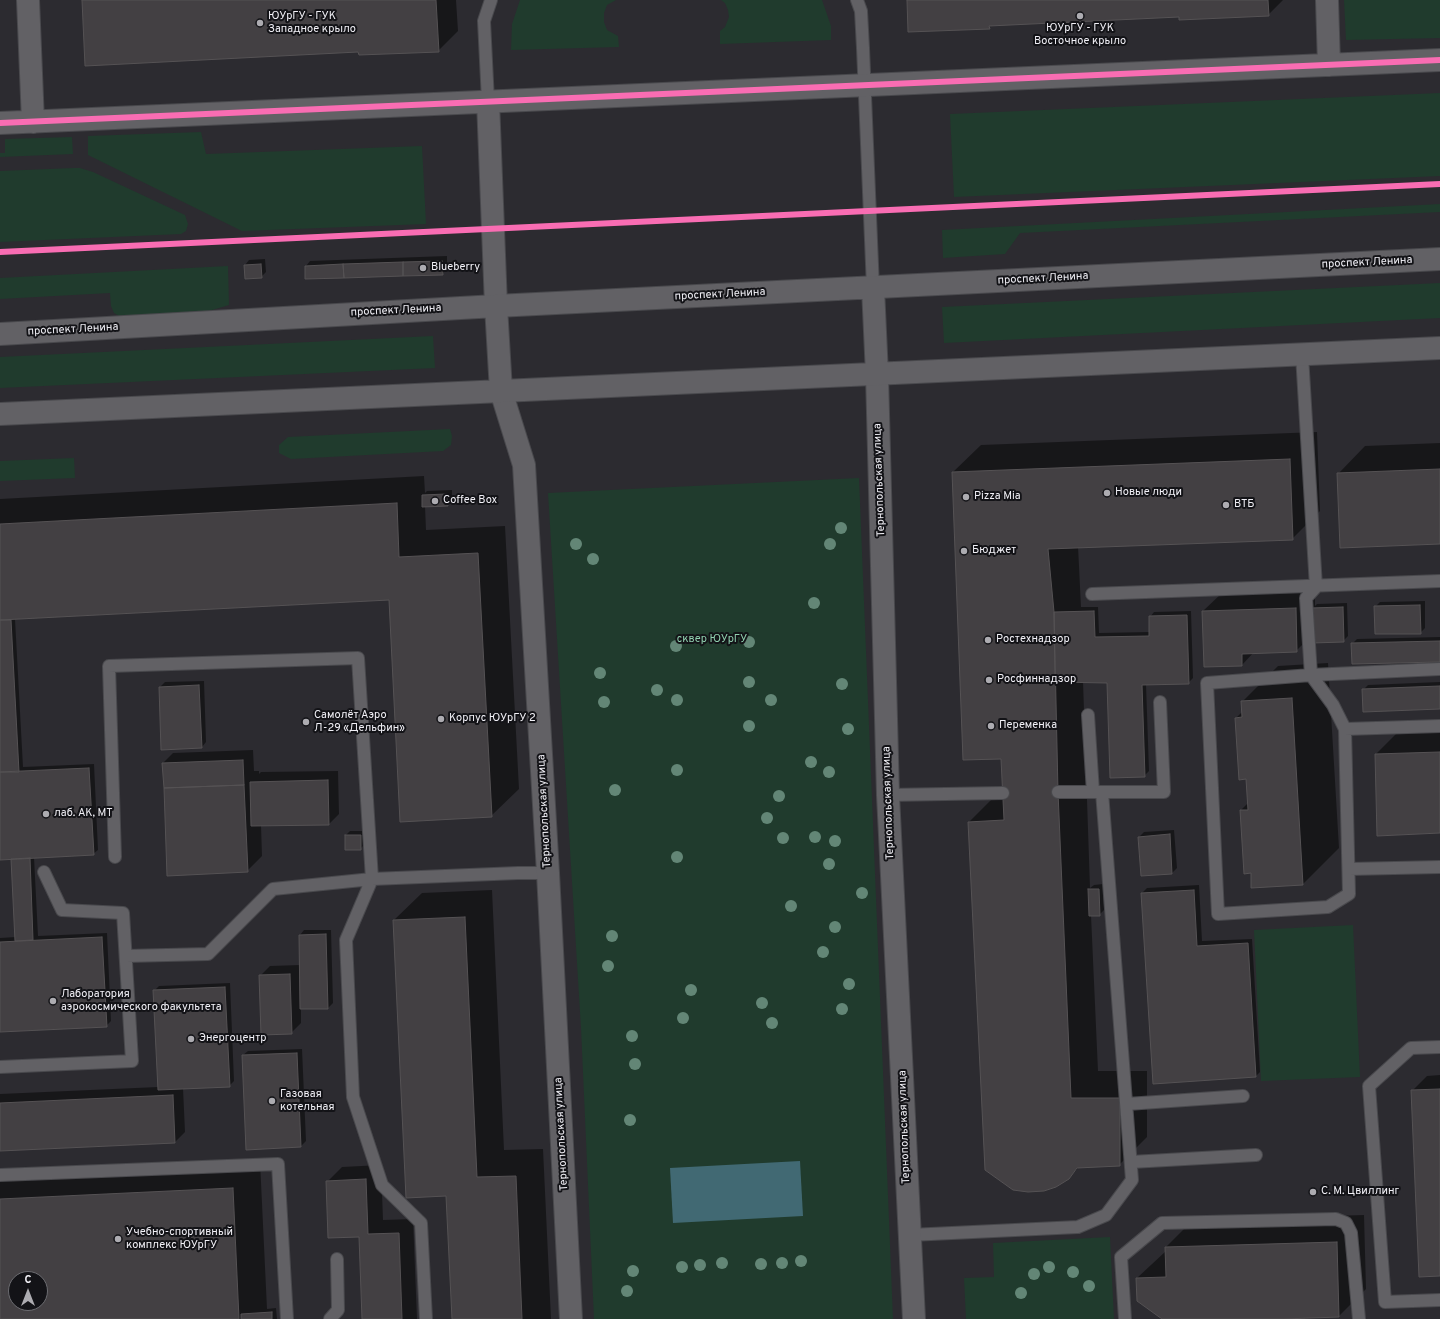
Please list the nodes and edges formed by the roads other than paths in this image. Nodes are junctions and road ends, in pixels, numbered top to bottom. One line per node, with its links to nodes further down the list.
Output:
1 (28, 0): 9 (street)
2 (491, 0): 8 (lane)
3 (857, 0): 7 (lane)
4 (1327, 0): 6 (street)
5 (1440, 60): 6 (street)
6 (1329, 64): 7 (street)
7 (864, 85): 8 (street); 12 (lane)
8 (488, 101): 9 (street); 13 (street, Тернопольская улица)
9 (33, 122): 10 (street)
10 (0, 123)
11 (1440, 260): 12 (street, проспект Ленина)
12 (873, 288): 13 (street, проспект Ленина); 17 (street, Тернопольская улица)
13 (496, 306): 14 (street, проспект Ленина); 18 (street, Тернопольская улица)
14 (0, 334)
15 (1440, 348): 16 (street)
16 (1302, 355): 17 (street); 21 (lane)
17 (877, 375): 18 (street); 32 (street, Тернопольская улица)
18 (501, 390): 19 (street); 37 (street, Тернопольская улица)
19 (0, 414)
20 (1440, 581): 21 (lane)
21 (1316, 586): 22 (lane); 24 (lane)
22 (1092, 594)
23 (1440, 669): 24 (lane)
24 (1311, 675): 28 (lane); 35 (lane)
25 (1160, 702): 30 (lane)
26 (1088, 715): 30 (lane)
27 (1440, 726): 28 (lane)
28 (1345, 730): 35 (lane)
29 (1058, 792): 30 (lane)
30 (1097, 792): 43 (lane)
31 (1003, 793): 32 (lane)
32 (888, 795): 47 (street, Тернопольская улица)
33 (115, 857): 38 (lane)
34 (1440, 867): 35 (lane)
35 (1349, 869)
36 (44, 872): 39 (lane)
37 (548, 874): 38 (lane); 53 (street, Тернопольская улица)
38 (372, 879): 39 (lane); 52 (lane)
39 (126, 956): 41 (lane)
40 (1440, 1047): 49 (lane)
41 (0, 1067)
42 (1243, 1096): 43 (lane)
43 (1126, 1104): 45 (lane)
44 (1256, 1155): 45 (lane)
45 (1131, 1162): 47 (lane)
46 (0, 1175): 50 (lane)
47 (910, 1235): 54 (street, Тернопольская улица)
48 (337, 1259): 51 (lane)
49 (1440, 1300)
50 (287, 1319)
51 (330, 1319)
52 (426, 1319)
53 (571, 1319)
54 (914, 1319)
55 (1125, 1319): 56 (lane)
56 (1359, 1319)

